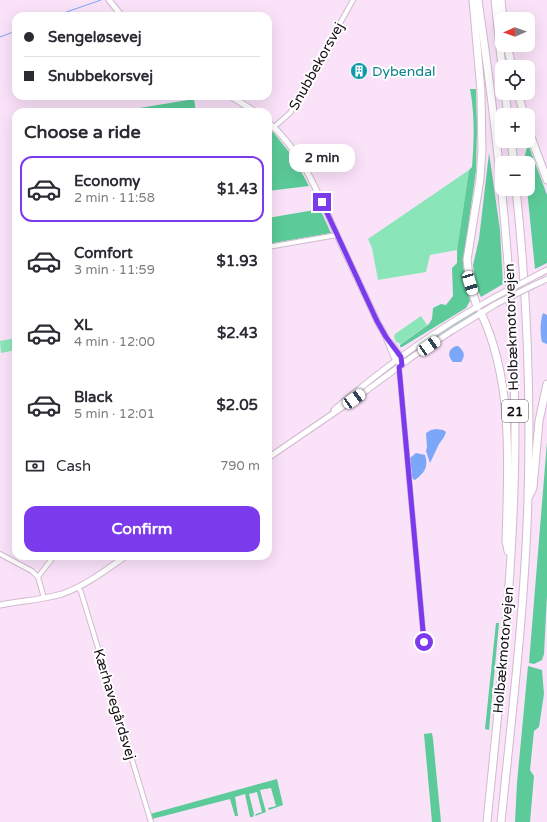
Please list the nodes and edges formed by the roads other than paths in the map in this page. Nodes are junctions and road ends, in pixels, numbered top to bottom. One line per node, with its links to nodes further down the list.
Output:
1 (109, 0): 7 (street)
2 (353, 0): 12 (street, Snubbekorsvej)
3 (473, 0): 20 (highway)
4 (478, 0): 34 (highway, Holbækmotorvejen / 21)
5 (495, 0): 9 (highway)
6 (501, 0): 8 (highway)
7 (119, 12)
8 (502, 12)
9 (501, 60)
10 (236, 100): 11 (street)
11 (250, 108)
12 (274, 127): 16 (street)
13 (535, 148): 14 (highway)
14 (547, 180)
15 (517, 196): 28 (highway, Holbækmotorvejen / 21)
16 (337, 235): 17 (street); 21 (street)
17 (272, 246)
18 (547, 270): 20 (street, bridge)
19 (544, 280): 20 (street, bridge)
20 (479, 310): 22 (street); 24 (street); 34 (highway)
21 (386, 337): 22 (street); 23 (street)
22 (401, 357): 23 (street); 24 (street)
23 (396, 360): 24 (street); 26 (street)
24 (401, 366): 26 (street); 39 (street)
25 (547, 384): 28 (highway)
26 (321, 421): 27 (street)
27 (272, 455)
28 (528, 498): 42 (highway, Holbækmotorvejen / 21)
29 (0, 554): 30 (street)
30 (12, 560)
31 (13, 560): 35 (street)
32 (51, 560): 35 (street)
33 (120, 560): 36 (street)
34 (510, 566): 41 (highway, Holbækmotorvejen / 21)
35 (38, 577): 37 (street)
36 (78, 587): 37 (street); 40 (street, Kærhavegårdsvej)
37 (44, 598): 38 (street)
38 (0, 604)
39 (424, 642)
40 (151, 822)
41 (487, 822)
42 (501, 822)

